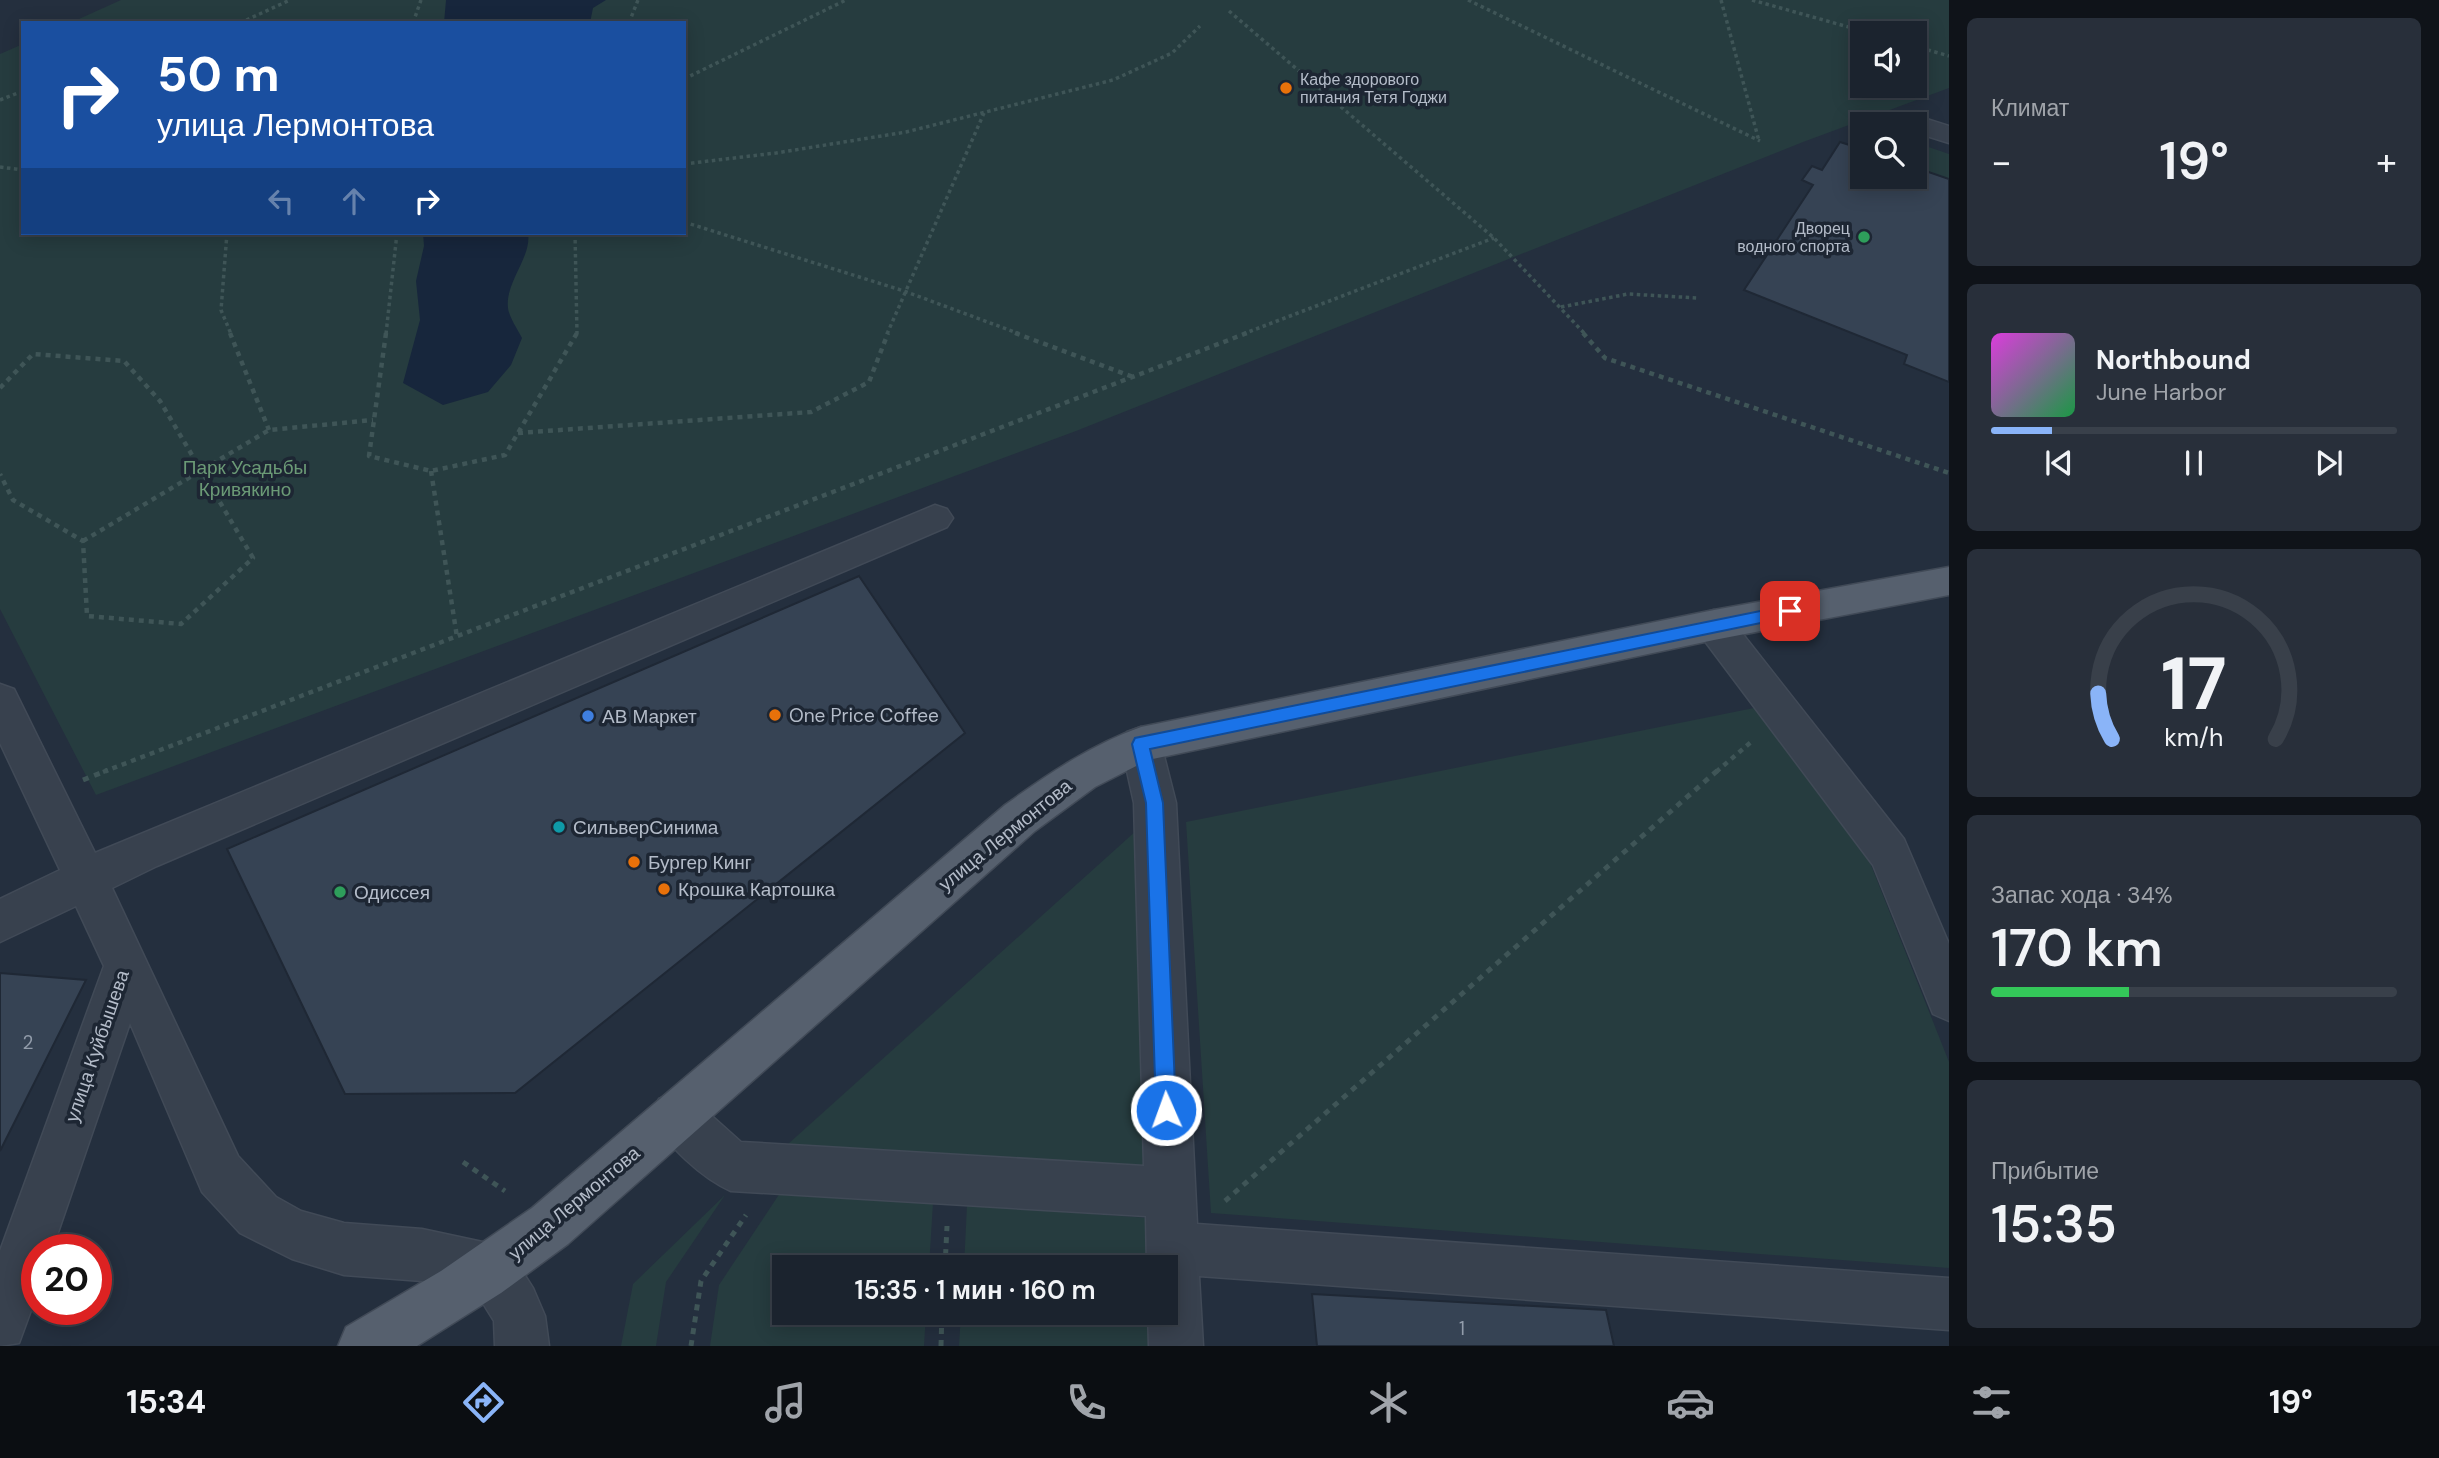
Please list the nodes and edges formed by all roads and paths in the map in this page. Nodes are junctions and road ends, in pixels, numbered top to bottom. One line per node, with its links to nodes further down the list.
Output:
1 (290, 0): 9 (path)
2 (421, 0): 10 (path)
3 (638, 0): 11 (path)
4 (846, 0): 16 (path)
5 (1468, 0): 6 (path)
6 (1721, 0)
7 (1752, 0): 13 (path)
8 (1229, 11): 29 (path)
9 (244, 21)
10 (414, 21)
11 (630, 21)
12 (1200, 26): 19 (path)
13 (1850, 27)
14 (1927, 49): 15 (path)
15 (1949, 55)
16 (686, 78)
17 (21, 92): 18 (path)
18 (0, 100)
19 (984, 113): 22 (path); 30 (path)
20 (1927, 127): 21 (street)
21 (1949, 135)
22 (686, 164)
23 (0, 167): 24 (path)
24 (21, 170)
25 (686, 223): 30 (path)
26 (227, 235): 36 (path)
27 (397, 235): 35 (path)
28 (575, 235): 37 (path)
29 (1494, 238): 32 (path); 33 (path)
30 (904, 291): 33 (path); 37 (path)
31 (1698, 298): 32 (path)
32 (1561, 307): 40 (path)
33 (1133, 377): 46 (path)
34 (0, 388): 38 (path)
35 (373, 420): 36 (path); 39 (path)
36 (269, 430): 38 (path)
37 (518, 433): 39 (path)
38 (201, 471): 43 (path); 43 (path)
39 (431, 471): 46 (path)
40 (1949, 473)
41 (0, 474): 43 (path)
42 (935, 518): 51 (street)
43 (83, 541)
44 (1948, 582): 45 (main road, улица Лермонтова)
45 (1714, 625): 48 (street); 49 (main road, улица Лермонтова)
46 (457, 637): 50 (path)
47 (0, 701): 51 (street, улица Куйбышева)
48 (1783, 714): 54 (street); 60 (path)
49 (1140, 744): 55 (main road, улица Лермонтова); 59 (street)
50 (79, 782)
51 (85, 880): 52 (street); 53 (street, улица Куйбышева)
52 (0, 922)
53 (127, 965): 61 (street); 63 (street, улица Куйбышева)
54 (1949, 998)
55 (676, 1116): 57 (street); 61 (main road, улица Лермонтова)
56 (464, 1161): 58 (path)
57 (778, 1169): 59 (street); 67 (path)
58 (505, 1191)
59 (1170, 1193): 60 (street)
60 (1172, 1248): 62 (street); 69 (street)
61 (492, 1270): 65 (main road, улица Лермонтова); 66 (street)
62 (1949, 1304)
63 (0, 1324)
64 (942, 1325): 68 (path)
65 (365, 1346)
66 (522, 1346)
67 (691, 1346)
68 (941, 1346)
69 (1176, 1346)

